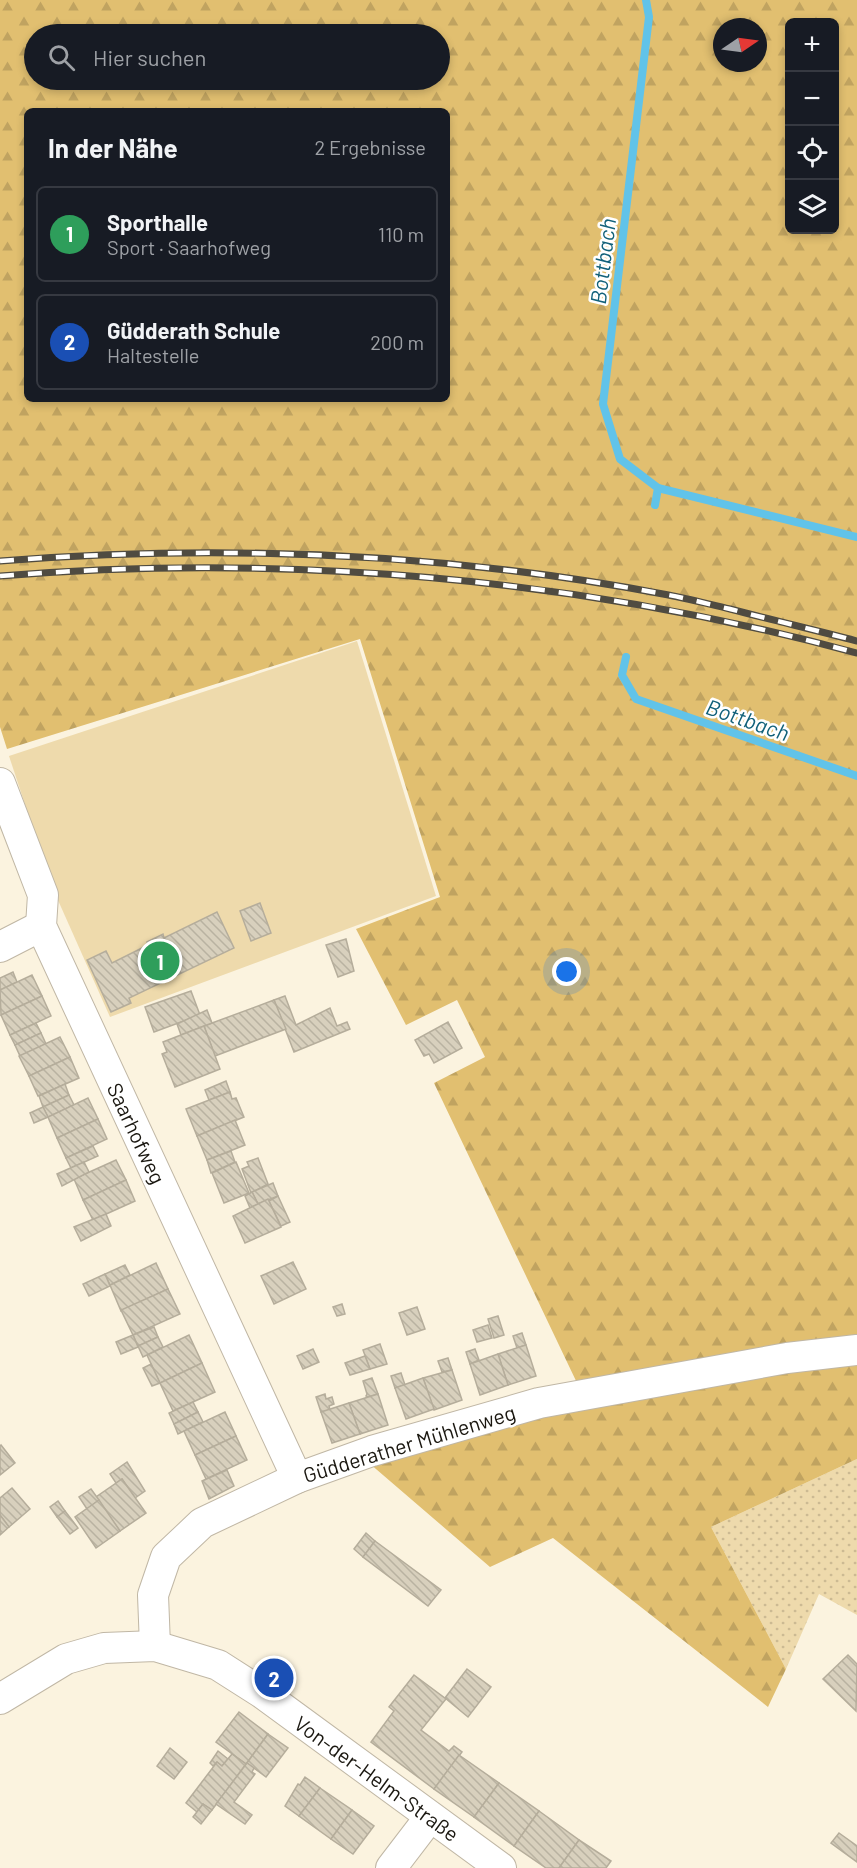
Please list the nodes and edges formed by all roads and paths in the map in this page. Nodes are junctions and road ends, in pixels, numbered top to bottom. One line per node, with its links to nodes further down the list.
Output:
1 (0, 783): 2 (street, Saarhofweg)
2 (41, 926): 3 (street); 5 (street, Saarhofweg)
3 (0, 947)
4 (857, 1350): 5 (street, Güdderather Mühlenweg)
5 (297, 1478): 6 (street, Güdderather Mühlenweg)
6 (155, 1646): 7 (street); 8 (street, Von-der-Helm-Straße)
7 (0, 1698)
8 (430, 1817): 9 (street); 10 (street, Von-der-Helm-Straße)
9 (391, 1868)
10 (501, 1868)

